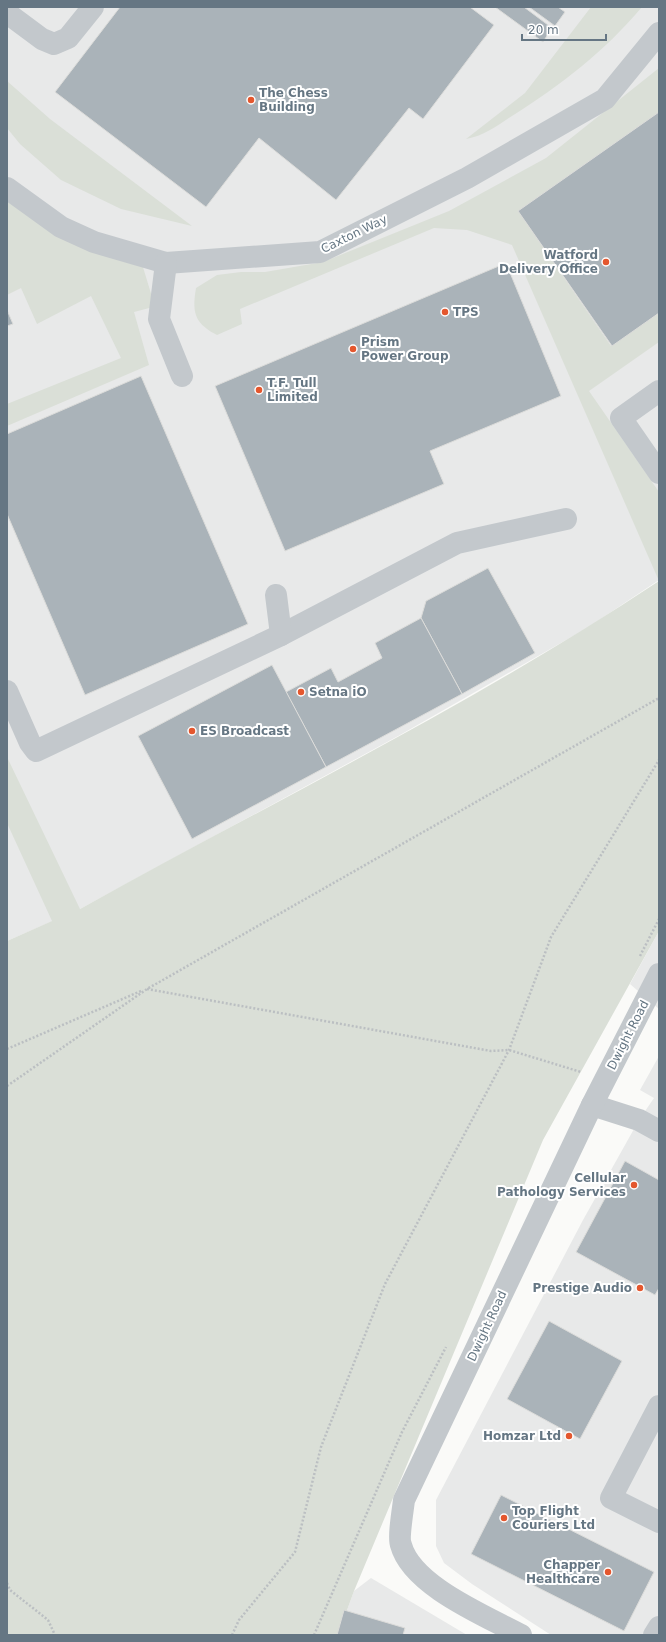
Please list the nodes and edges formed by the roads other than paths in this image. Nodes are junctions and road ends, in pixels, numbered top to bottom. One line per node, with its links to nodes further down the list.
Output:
1 (93, 7): 2 (street)
2 (7, 13)
3 (659, 33): 5 (street, Caxton Way)
4 (7, 188): 5 (street, Caxton Way)
5 (166, 263): 6 (street)
6 (182, 376)
7 (659, 390): 8 (street)
8 (659, 473)
9 (566, 519): 11 (street)
10 (276, 595): 11 (street)
11 (281, 635): 12 (street)
12 (7, 691)
13 (659, 974): 14 (street, Dwight Road)
14 (592, 1105): 15 (street); 19 (street, Dwight Road)
15 (659, 1131)
16 (659, 1406): 17 (street)
17 (659, 1522)
18 (659, 1627): 20 (street)
19 (521, 1635)
20 (654, 1635)

